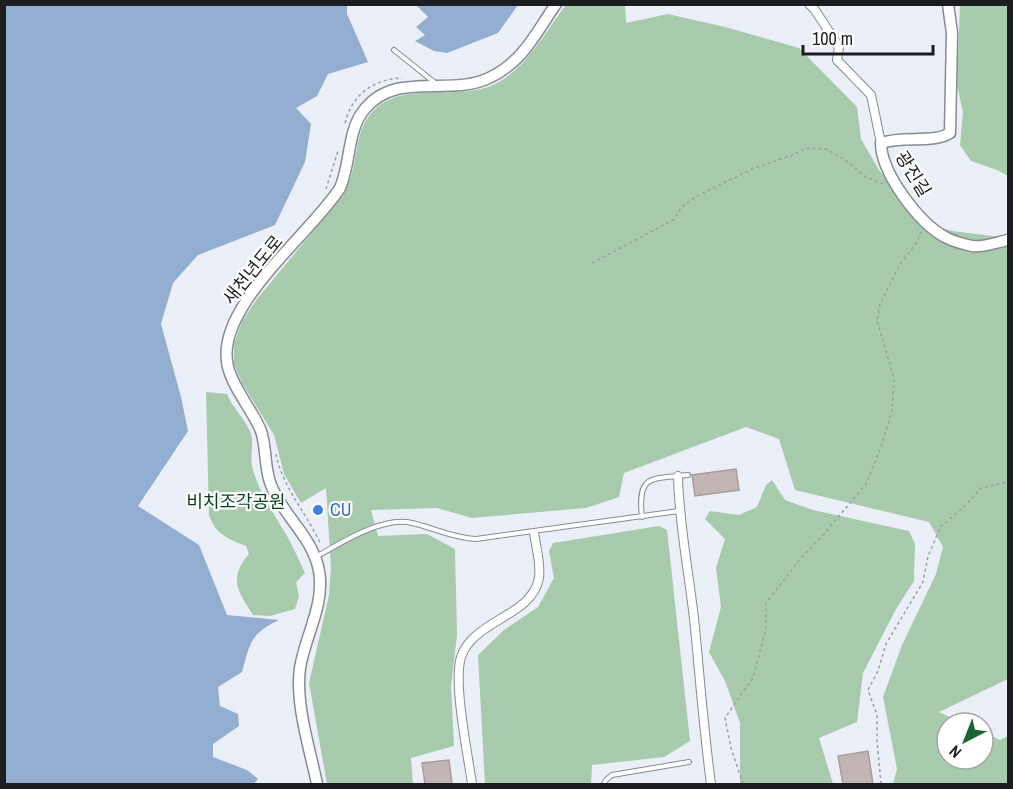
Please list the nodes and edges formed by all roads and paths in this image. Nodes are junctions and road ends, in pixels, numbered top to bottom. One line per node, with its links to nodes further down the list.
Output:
1 (556, 4): 6 (street, 새천년도로)
2 (809, 4): 8 (street)
3 (948, 4): 8 (street, 광진길)
4 (394, 50): 6 (lane)
5 (409, 78): 7 (path)
6 (436, 85): 22 (street, 새천년도로)
7 (343, 130)
8 (881, 143): 12 (street, 광진길)
9 (339, 151): 11 (path)
10 (883, 184): 14 (path)
11 (324, 194)
12 (925, 223): 13 (street, 광진길); 28 (path)
13 (1008, 240)
14 (592, 263)
15 (275, 449): 22 (path)
16 (688, 475): 17 (lane)
17 (678, 476): 19 (street); 20 (lane)
18 (1008, 482): 29 (path)
19 (679, 511): 20 (lane); 27 (street)
20 (642, 517): 21 (lane)
21 (534, 532): 22 (lane); 25 (street)
22 (320, 555): 24 (street, 새천년도로)
23 (689, 762): 26 (lane)
24 (317, 784)
25 (472, 784)
26 (604, 784)
27 (711, 784)
28 (743, 784)
29 (881, 784)

